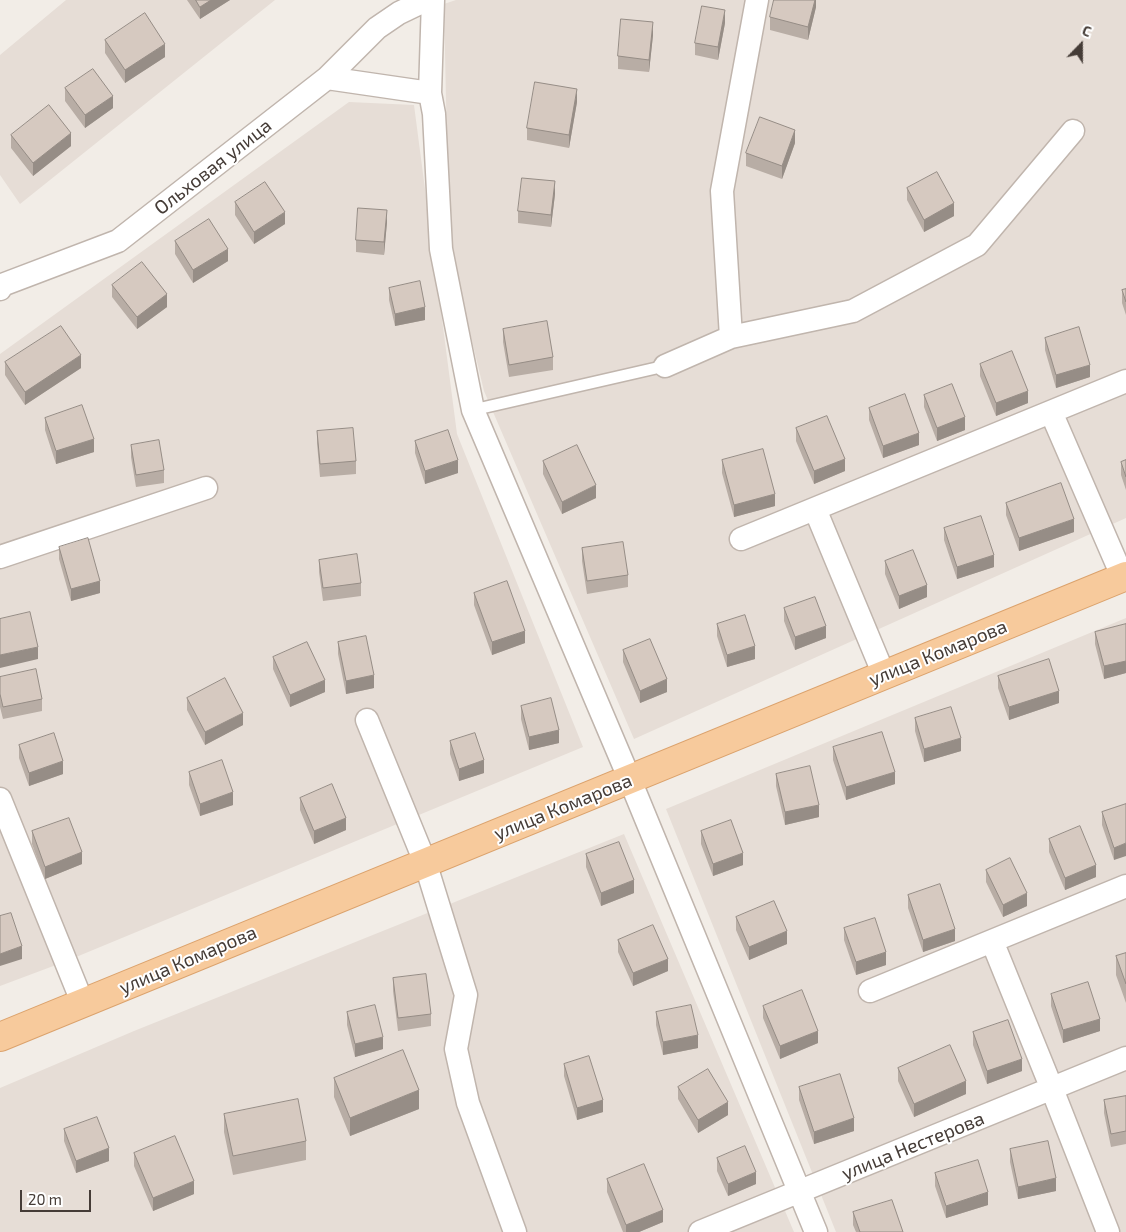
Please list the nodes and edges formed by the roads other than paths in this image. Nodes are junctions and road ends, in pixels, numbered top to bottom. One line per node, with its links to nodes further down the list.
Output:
1 (426, 0): 4 (street, Ольховая улица)
2 (433, 0): 5 (street)
3 (757, 0): 8 (street)
4 (328, 78): 5 (street); 7 (street, Ольховая улица)
5 (430, 93): 11 (street)
6 (1073, 131): 8 (street)
7 (1, 284)
8 (731, 337): 9 (street)
9 (665, 366): 11 (lane)
10 (1126, 381): 12 (street)
11 (474, 410): 20 (street)
12 (1051, 412): 14 (street); 17 (street)
13 (206, 488): 16 (street)
14 (815, 508): 15 (street); 18 (street)
15 (740, 539)
16 (0, 557)
17 (1124, 577): 18 (main road, улица Комарова)
18 (884, 675): 20 (main road, улица Комарова)
19 (367, 720): 22 (street)
20 (630, 780): 22 (main road, улица Комарова); 30 (street)
21 (2, 812): 26 (street)
22 (425, 862): 26 (main road, улица Комарова); 31 (street)
23 (1126, 886): 24 (street)
24 (992, 941): 25 (street); 29 (street)
25 (870, 991)
26 (83, 1004): 27 (main road, улица Комарова)
27 (0, 1037)
28 (1126, 1058): 29 (street, улица Нестерова)
29 (1052, 1089): 30 (street, улица Нестерова); 34 (street)
30 (800, 1192): 32 (street, улица Нестерова); 33 (street)
31 (515, 1232)
32 (700, 1232)
33 (816, 1232)
34 (1108, 1232)

